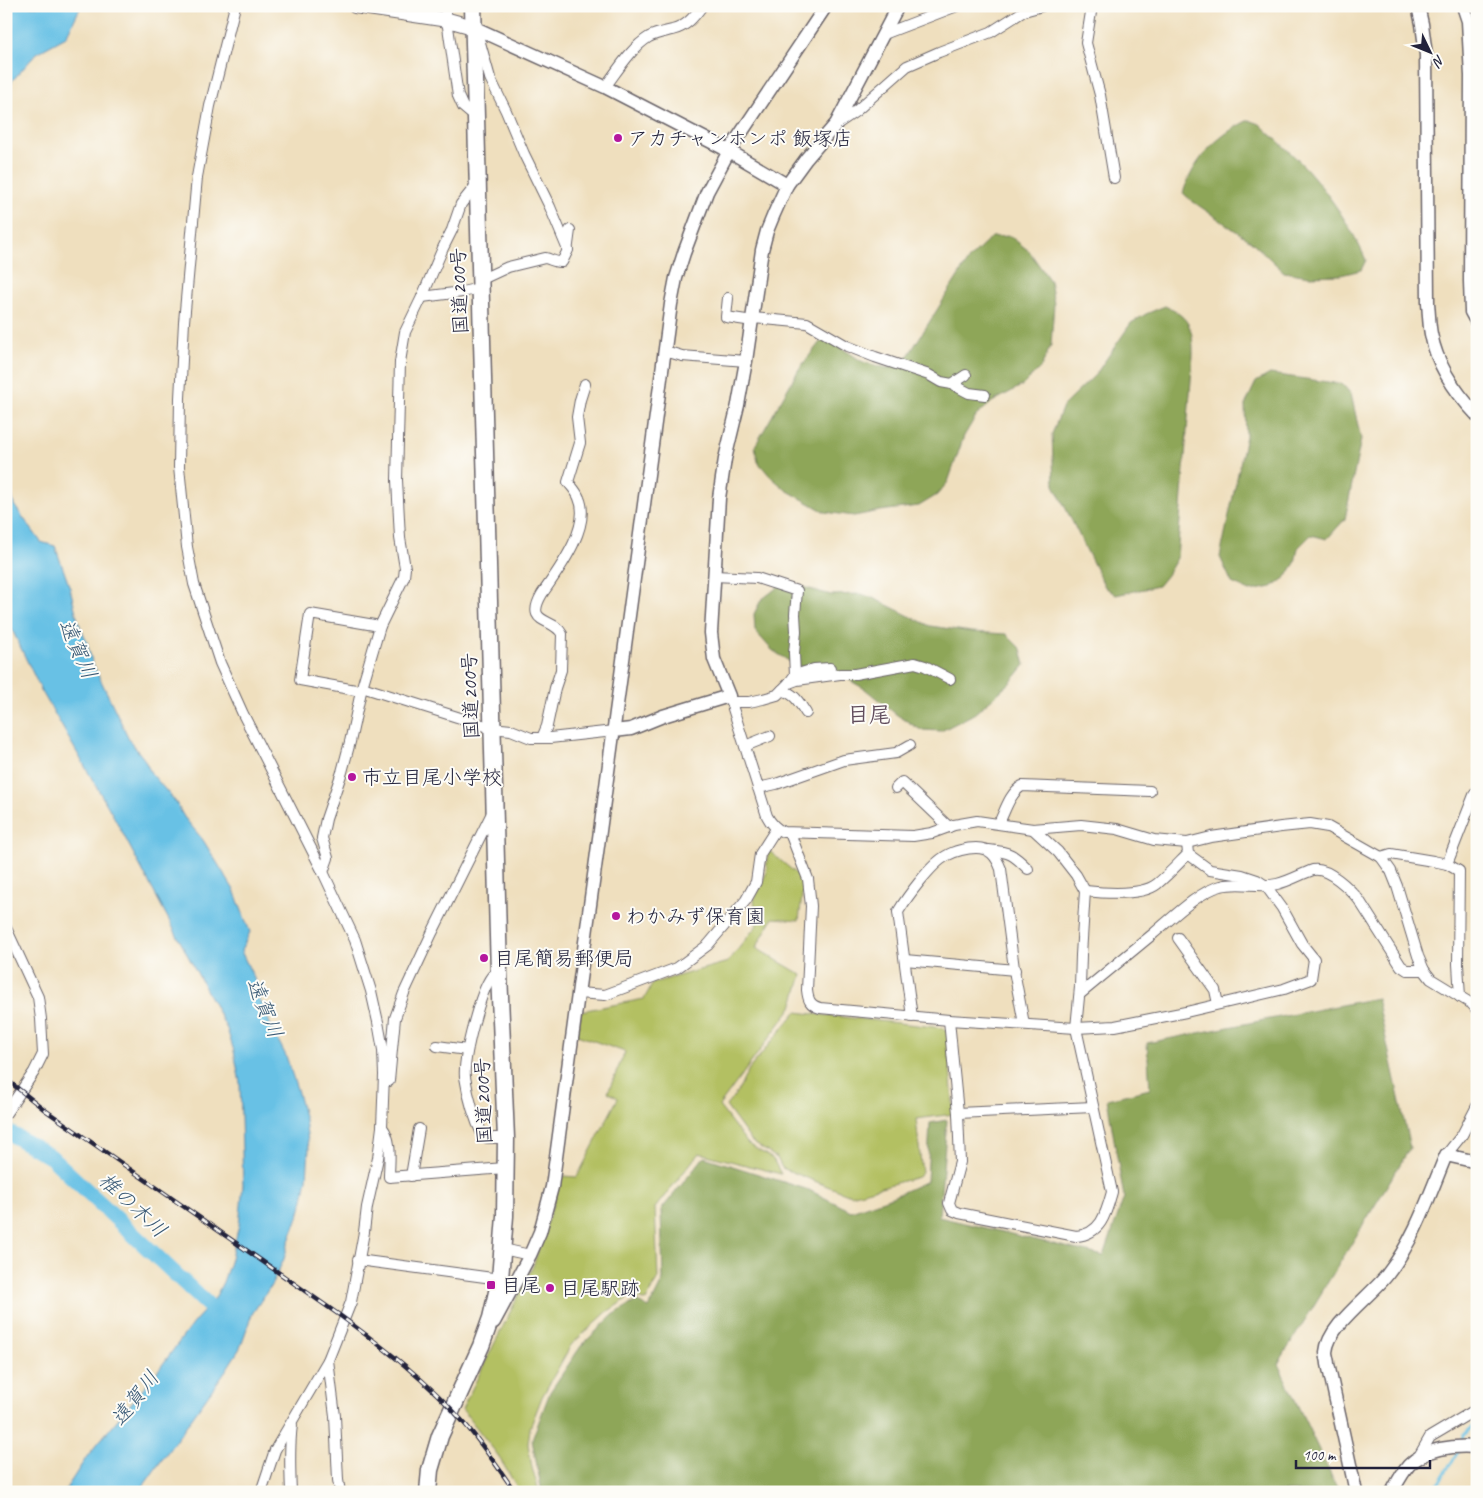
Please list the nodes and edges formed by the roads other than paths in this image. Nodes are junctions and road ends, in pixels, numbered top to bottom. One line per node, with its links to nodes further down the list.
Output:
1 (235, 6): 68 (street)
2 (355, 6): 13 (main road)
3 (473, 6): 14 (highway, 国道200号)
4 (702, 6): 17 (street)
5 (826, 6): 20 (street)
6 (898, 6): 15 (street)
7 (957, 6): 15 (street)
8 (1042, 6): 12 (street)
9 (1092, 6): 21 (street)
10 (1418, 6): 37 (street)
11 (1463, 6): 16 (street)
12 (1023, 8): 19 (street)
13 (447, 13): 14 (main road); 18 (street)
14 (473, 27): 17 (street); 18 (highway, 国道200号); 25 (street)
15 (884, 34): 19 (street)
16 (1474, 76): 30 (street)
17 (605, 87): 20 (street)
18 (476, 118): 22 (highway, 国道200号)
19 (836, 124): 23 (street)
20 (729, 151): 23 (street); 31 (street)
21 (1114, 178)
22 (477, 184): 26 (highway, 国道200号); 27 (street)
23 (787, 185): 29 (street)
24 (570, 230): 25 (street)
25 (568, 250): 26 (street)
26 (480, 284): 27 (street); 46 (highway, 国道200号)
27 (422, 297): 39 (street)
28 (728, 298): 29 (street)
29 (753, 320): 32 (street); 35 (street)
30 (1477, 323)
31 (665, 351): 32 (street); 47 (street)
32 (746, 361): 38 (street)
33 (966, 375): 35 (street)
34 (585, 384): 49 (street)
35 (952, 384): 36 (street)
36 (985, 395)
37 (1477, 415)
38 (714, 576): 42 (street); 44 (street)
39 (380, 626): 43 (street); 43 (street)
40 (830, 668): 42 (street)
41 (950, 679): 42 (street)
42 (789, 683): 44 (street); 45 (street)
43 (361, 689): 46 (street); 68 (street)
44 (730, 699): 47 (street); 51 (street)
45 (806, 713)
46 (492, 728): 49 (street); 56 (highway, 国道200号)
47 (614, 731): 49 (street); 77 (street)
48 (770, 736): 51 (street)
49 (542, 738)
50 (910, 745): 52 (street)
51 (745, 746): 52 (street)
52 (758, 788): 59 (street)
53 (896, 788): 58 (street)
54 (1150, 791): 57 (street)
55 (1477, 791): 66 (street)
56 (495, 806): 76 (highway, 国道200号); 88 (street)
57 (999, 823): 58 (street); 60 (street)
58 (949, 827): 61 (street)
59 (776, 829): 61 (street); 77 (street)
60 (1033, 829): 62 (street); 70 (street)
61 (790, 833): 82 (street)
62 (1187, 843): 64 (street); 65 (street)
63 (989, 850): 67 (street); 73 (street); 74 (street)
64 (1188, 854): 69 (street); 70 (street)
65 (1382, 857): 66 (street); 75 (street)
66 (1446, 864): 79 (street)
67 (1028, 869)
68 (323, 872): 88 (street)
69 (1266, 886): 75 (street); 78 (street); 80 (street)
70 (1085, 891): 78 (street)
71 (6, 928): 91 (street)
72 (1178, 938): 80 (street)
73 (904, 960): 74 (street); 82 (street)
74 (1014, 970): 84 (street)
75 (1424, 970): 79 (street)
76 (499, 973): 87 (street); 95 (highway, 国道200号)
77 (578, 993): 101 (street)
78 (1080, 994): 85 (street)
79 (1460, 997): 81 (street)
80 (1218, 1004): 85 (street)
81 (1477, 1010)
82 (912, 1016): 83 (street)
83 (949, 1020): 84 (street); 92 (street)
84 (1024, 1024): 85 (street)
85 (1076, 1028): 90 (street)
86 (437, 1046): 87 (street)
87 (467, 1050): 95 (street)
88 (383, 1102): 93 (street)
89 (1477, 1106): 96 (street)
90 (1093, 1107): 92 (street); 92 (street)
91 (6, 1113)
92 (958, 1113)
93 (382, 1127): 99 (street); 102 (street)
94 (416, 1132): 99 (street)
95 (506, 1138): 98 (highway, 国道200号)
96 (1446, 1155): 97 (street); 114 (street)
97 (1477, 1162)
98 (505, 1168): 99 (street); 100 (highway, 国道200号)
99 (411, 1176)
100 (502, 1249): 101 (street); 103 (highway, 国道200号)
101 (530, 1255): 104 (street)
102 (358, 1260): 103 (street); 105 (street)
103 (500, 1279): 104 (highway, 国道200号)
104 (481, 1346): 113 (highway, 国道200号)
105 (328, 1360): 107 (street); 112 (street)
106 (1477, 1409): 109 (street)
107 (292, 1419): 110 (street); 111 (street)
108 (1477, 1447): 109 (street)
109 (1418, 1458): 115 (street)
110 (261, 1492)
111 (291, 1492)
112 (340, 1492)
113 (428, 1492)
114 (1356, 1492)
115 (1392, 1492)

